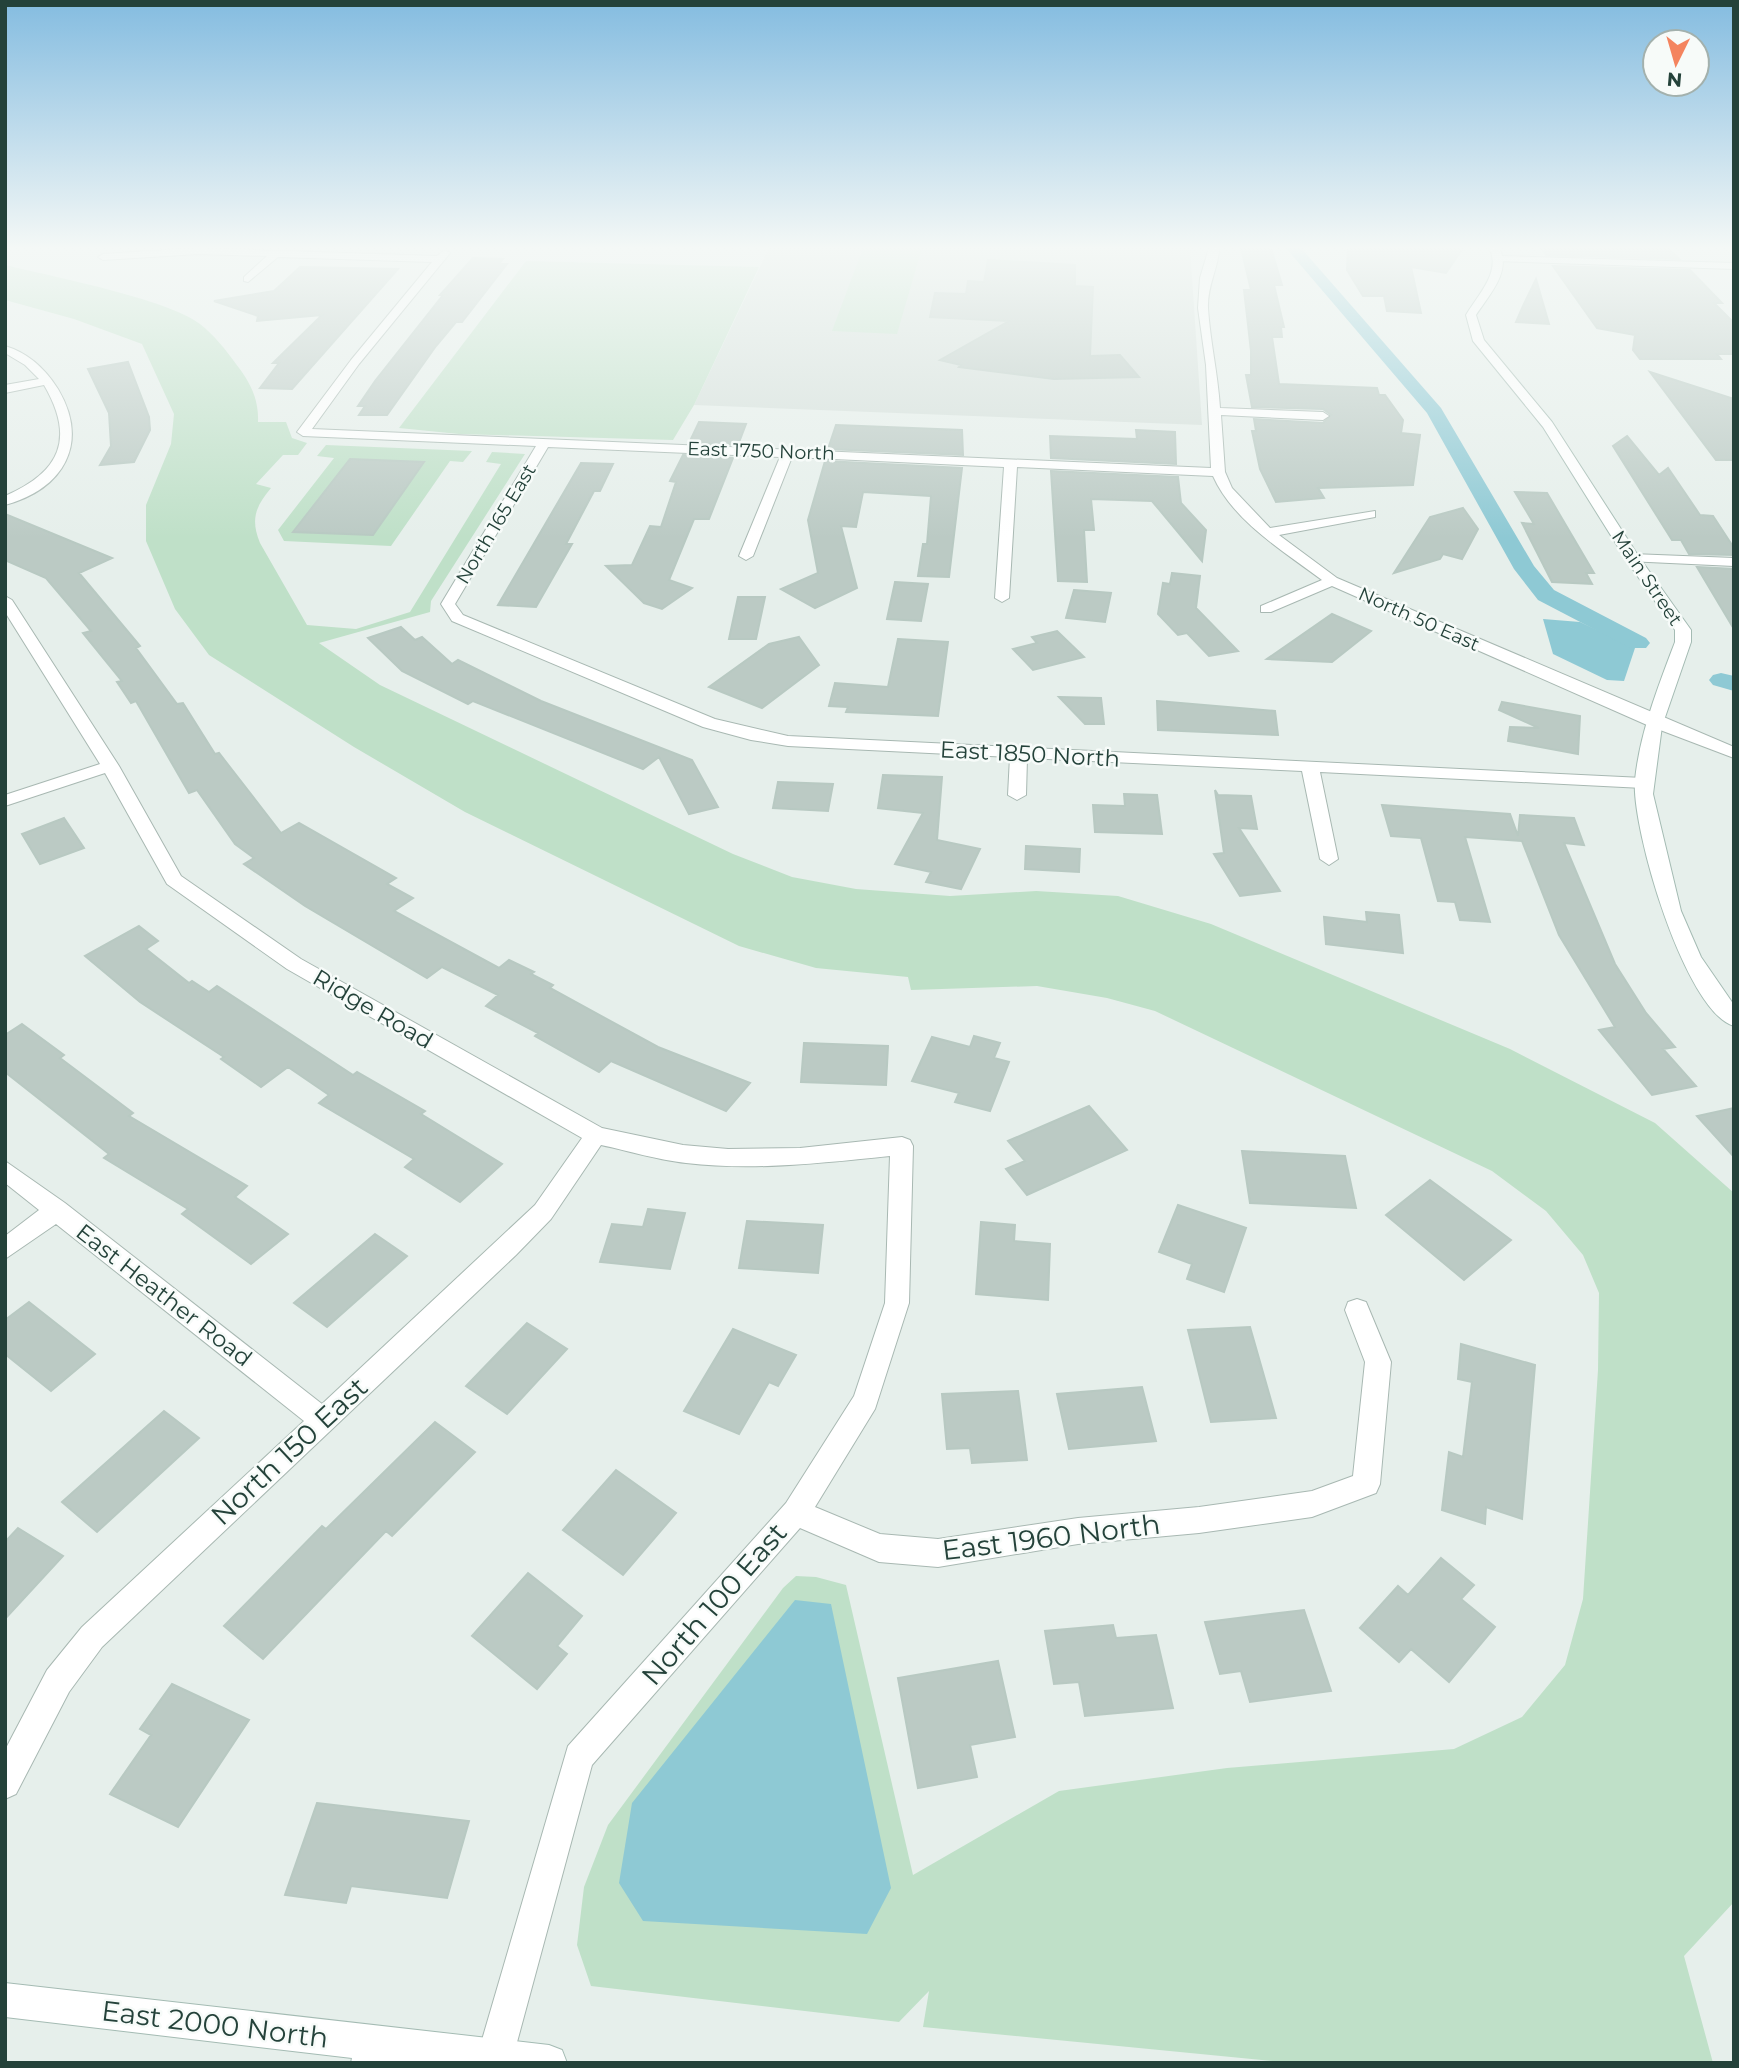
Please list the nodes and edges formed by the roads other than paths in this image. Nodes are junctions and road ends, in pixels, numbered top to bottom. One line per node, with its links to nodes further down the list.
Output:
1 (369, 345): 9 (street, East 1750 North)
2 (1209, 345): 7 (street)
3 (1482, 345): 17 (street, Main Street)
4 (5, 349): 5 (street)
5 (48, 381): 6 (street); 13 (street)
6 (5, 389)
7 (1213, 411): 8 (street); 12 (street)
8 (1324, 416)
9 (544, 443): 10 (street, East 1750 North); 22 (street, North 165 East)
10 (788, 452): 11 (street, East 1750 North); 16 (street)
11 (1011, 462): 12 (street, East 1750 North); 20 (street)
12 (1218, 472): 15 (street, North 50 East)
13 (5, 502)
14 (1370, 514): 15 (street)
15 (1267, 533): 19 (street, North 50 East)
16 (746, 556)
17 (1632, 558): 18 (street); 24 (street, Main Street)
18 (1734, 562)
19 (1332, 581): 23 (street); 24 (street, North 50 East)
20 (1002, 598)
21 (5, 600): 27 (street, Ridge Road)
22 (448, 604): 26 (street, East 1850 North)
23 (1266, 609)
24 (1653, 721): 25 (street, North 50 East); 29 (street, Main Street)
25 (1734, 753)
26 (1019, 754): 28 (street, East 1850 North); 30 (street)
27 (110, 766): 31 (street); 34 (street, Ridge Road)
28 (1310, 767): 29 (street, East 1850 North); 32 (street)
29 (1643, 783): 33 (street, Main Street)
30 (1017, 795)
31 (5, 801)
32 (1329, 859)
33 (1734, 1019)
34 (596, 1135): 35 (street, Ridge Road); 40 (street, North 150 East)
35 (902, 1146): 41 (street, North 100 East)
36 (5, 1170): 37 (street, East Heather Road)
37 (57, 1210): 38 (street); 40 (street, East Heather Road)
38 (5, 1249)
39 (1357, 1310): 41 (street, East 1960 North)
40 (322, 1420): 42 (street, North 150 East)
41 (796, 1511): 45 (street, North 100 East)
42 (5, 1783)
43 (5, 2000): 44 (street, East 2000 North)
44 (371, 2053): 45 (street, East 2000 North)
45 (495, 2057): 46 (street, East 2000 North)
46 (549, 2063)

